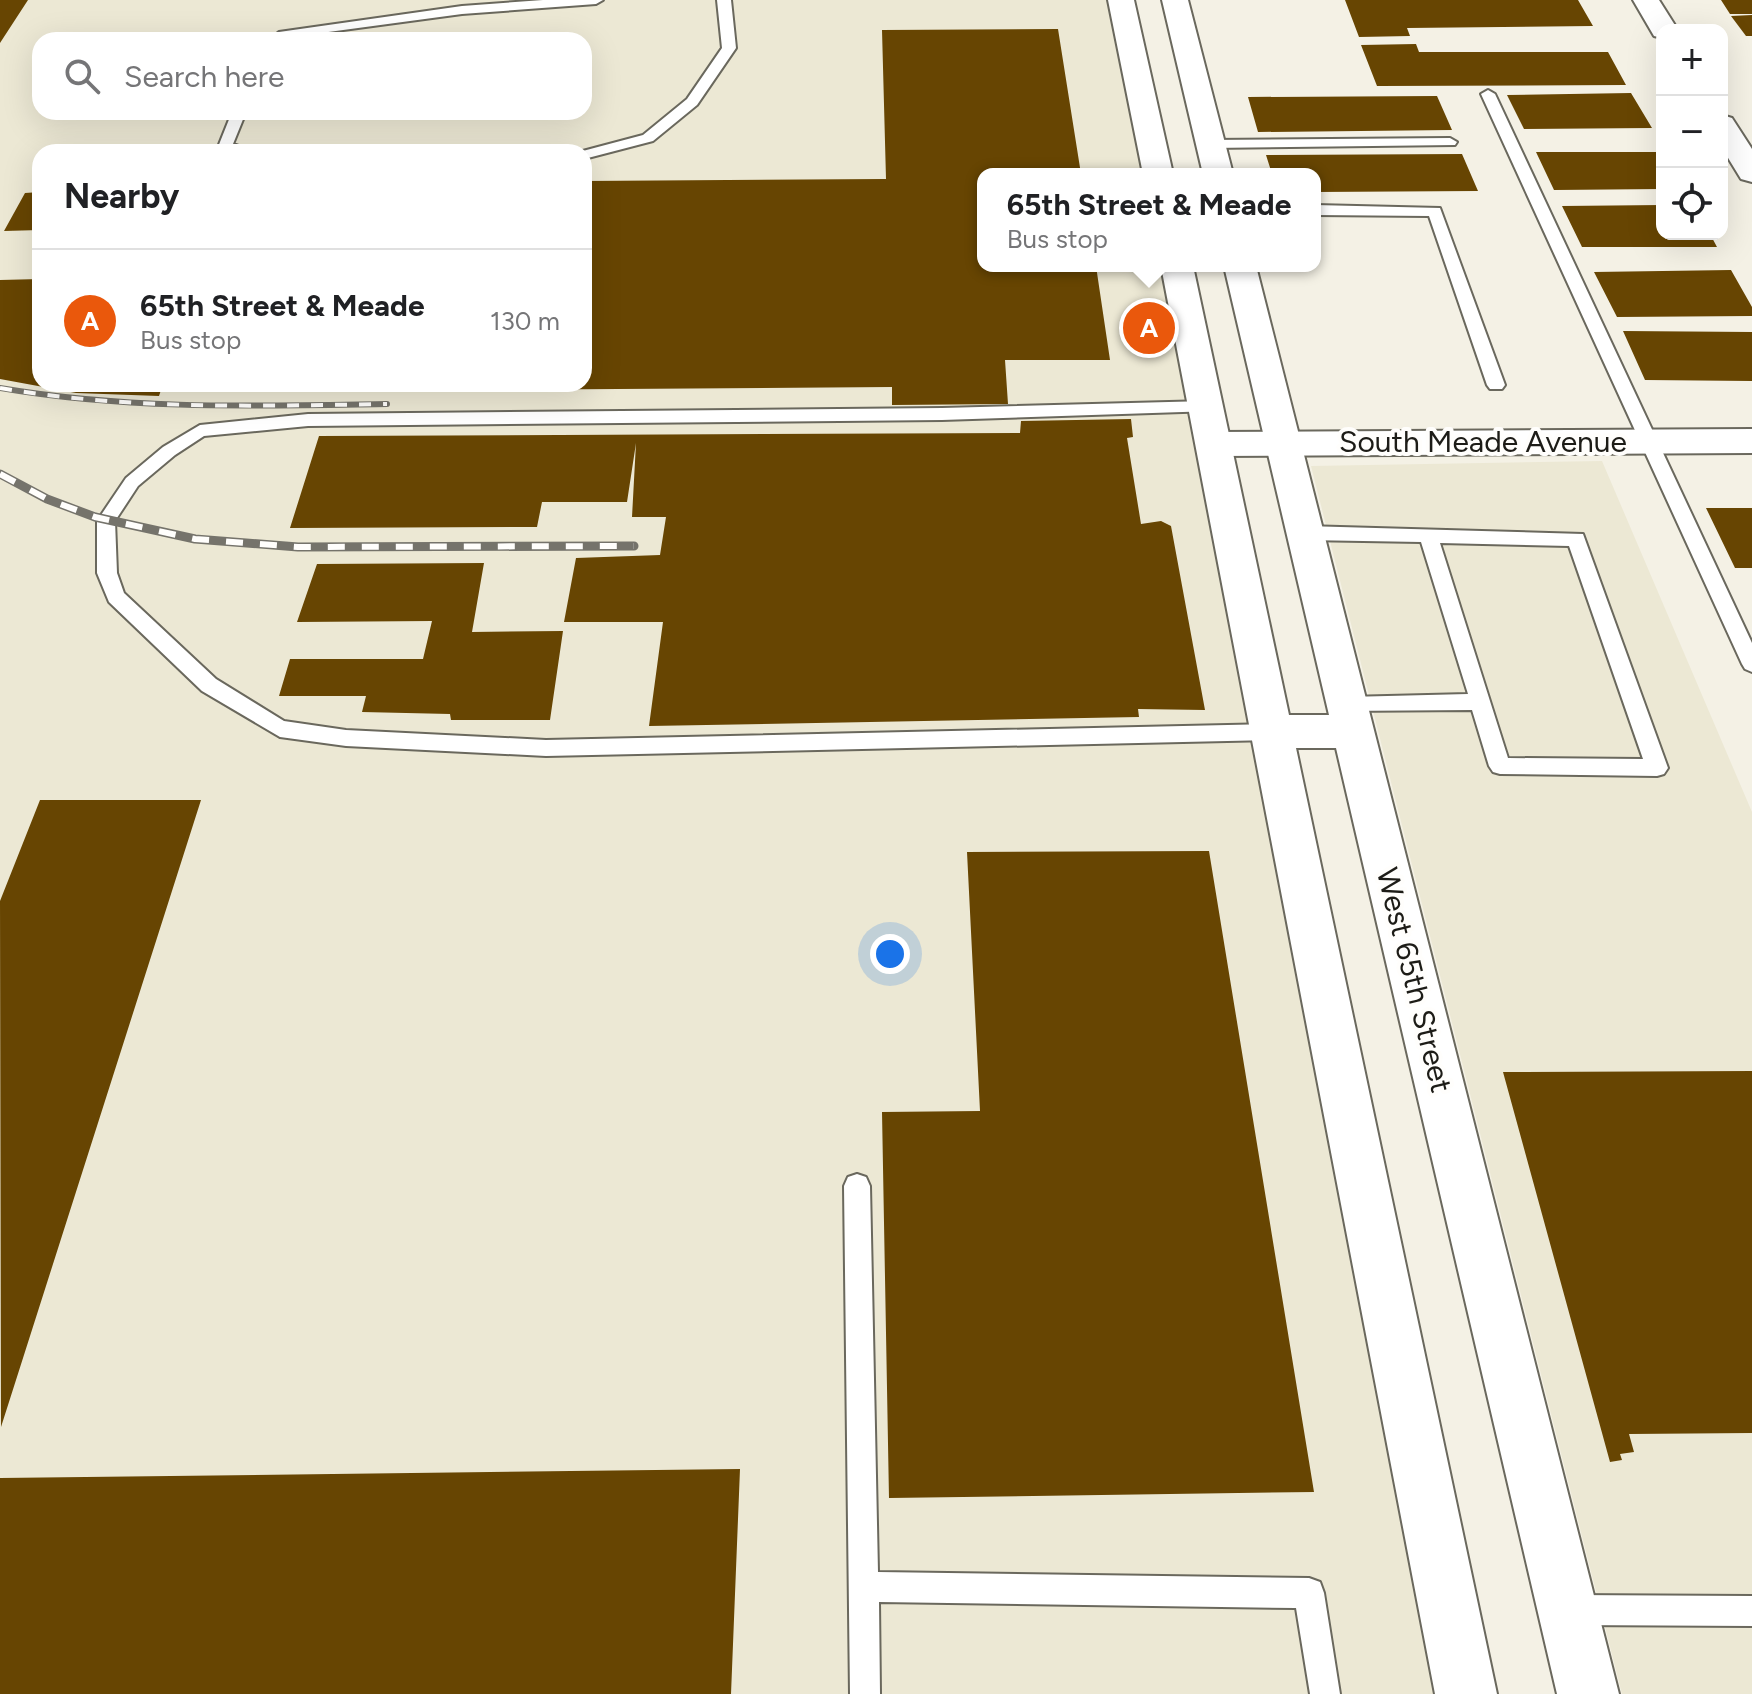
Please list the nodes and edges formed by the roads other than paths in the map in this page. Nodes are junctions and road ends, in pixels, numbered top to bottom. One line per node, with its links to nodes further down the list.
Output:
1 (596, 0): 7 (lane)
2 (724, 0): 14 (lane)
3 (1121, 0): 15 (street)
4 (1175, 0): 13 (street)
5 (1646, 0): 6 (street)
6 (1660, 24)
7 (307, 32)
8 (1488, 94): 23 (lane)
9 (236, 120): 12 (lane)
10 (1728, 134): 17 (street)
11 (1450, 142): 13 (lane)
12 (226, 144)
13 (1210, 144): 16 (street)
14 (592, 153)
15 (1157, 168)
16 (1216, 168)
17 (1752, 173)
18 (1321, 210): 21 (lane)
19 (1178, 272): 22 (street)
20 (1241, 272): 25 (street, West 65th Street)
21 (1496, 385)
22 (1211, 426): 25 (street, South Meade Avenue); 31 (street); 31 (lane)
23 (1648, 441): 24 (street, South Meade Avenue); 25 (street, South Meade Avenue); 28 (lane)
24 (1752, 441)
25 (1283, 444): 26 (street, West 65th Street)
26 (1305, 533): 27 (lane); 30 (street, West 65th Street)
27 (1429, 536): 29 (lane); 29 (lane)
28 (1752, 664)
29 (1480, 702): 30 (lane)
30 (1350, 718): 31 (street); 34 (street, West 65th Street)
31 (1273, 732): 38 (street)
32 (857, 1186): 33 (lane)
33 (864, 1587): 36 (lane); 37 (lane)
34 (1568, 1610): 35 (lane); 39 (street, West 65th Street)
35 (1752, 1611)
36 (865, 1694)
37 (1325, 1694)
38 (1466, 1694)
39 (1588, 1694)

